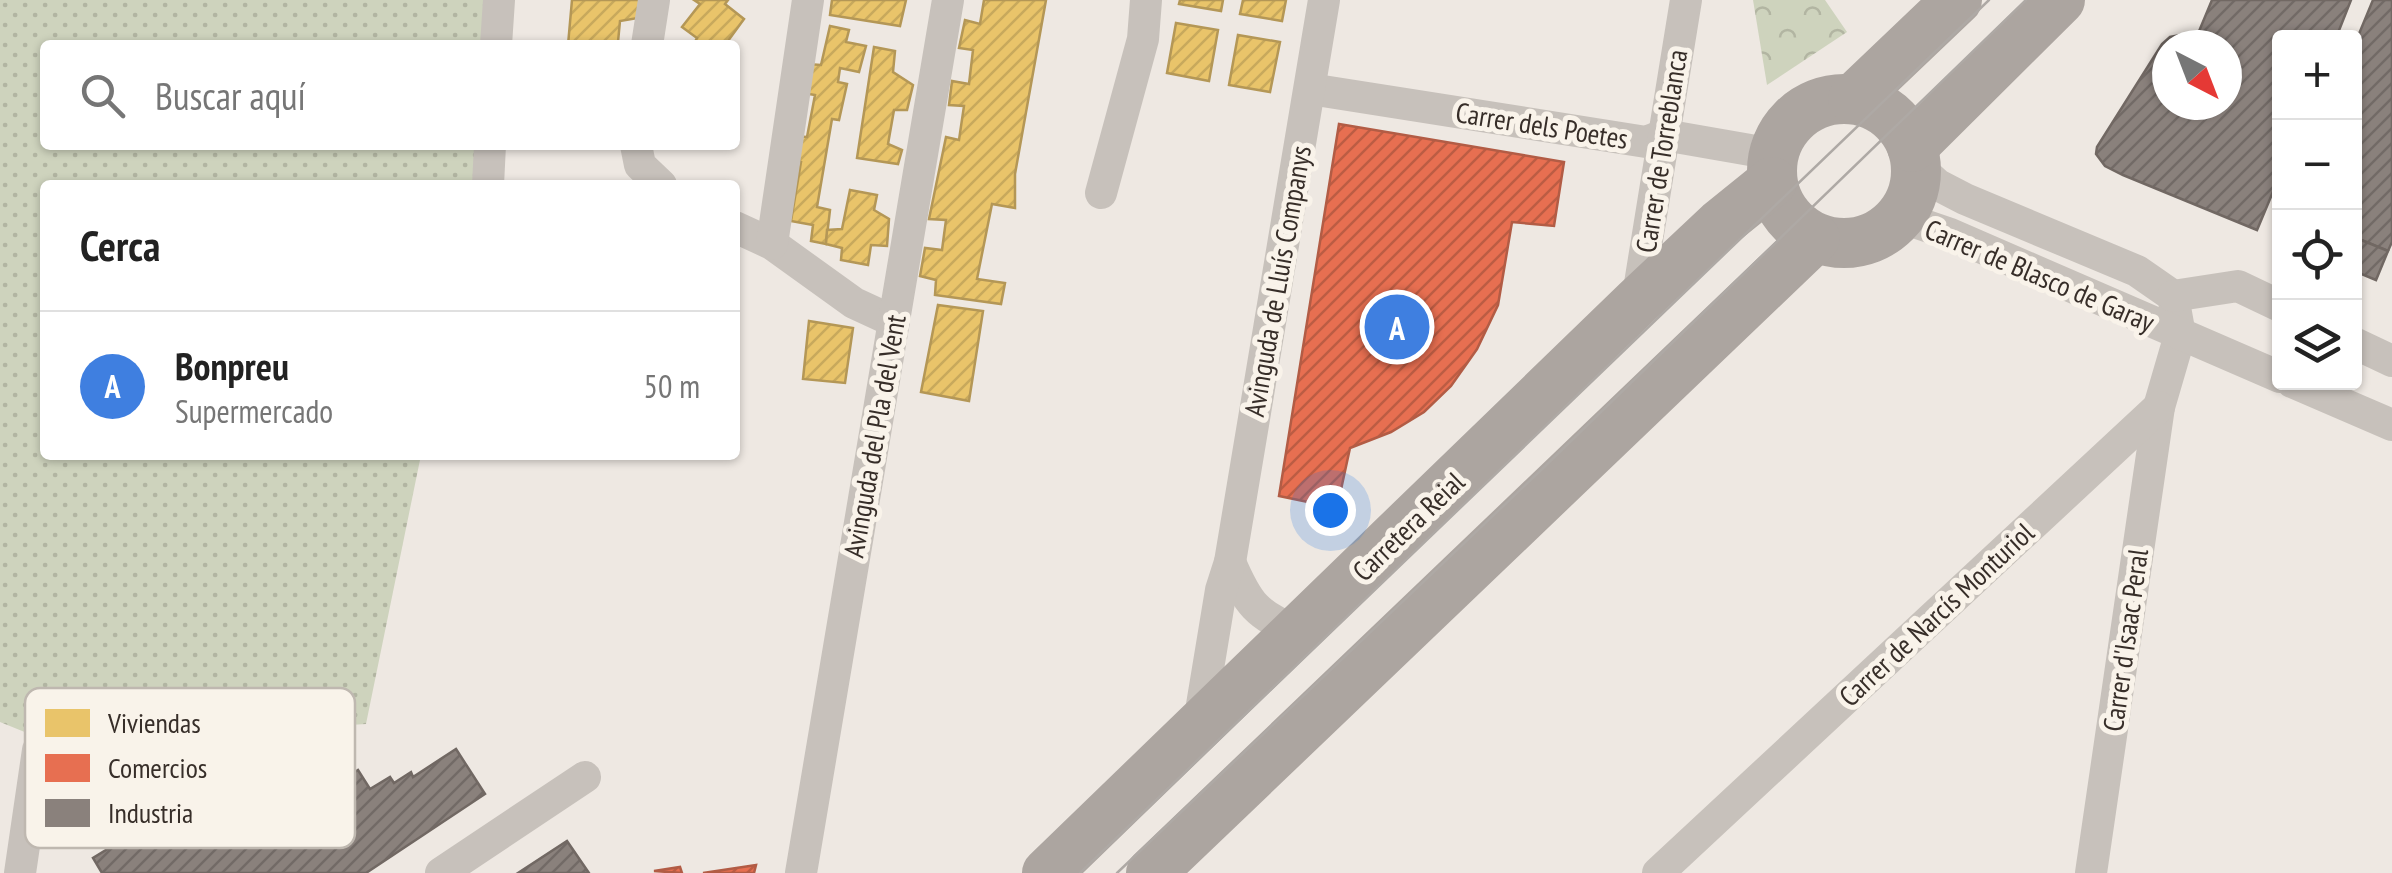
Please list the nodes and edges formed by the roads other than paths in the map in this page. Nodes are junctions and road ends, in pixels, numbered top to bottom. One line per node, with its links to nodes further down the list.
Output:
1 (499, 0): 10 (street)
2 (654, 0): 11 (street)
3 (808, 0): 25 (street)
4 (948, 0): 29 (street, Avinguda del Pla del Vent)
5 (1146, 0): 21 (street)
6 (1324, 0): 12 (street, Avinguda de Lluís Companys)
7 (1686, 0): 14 (street, Carrer de Torreblanca)
8 (1957, 0): 13 (main road)
9 (2060, 0): 17 (main road)
10 (496, 40)
11 (649, 40)
12 (1310, 89): 14 (street, Carrer dels Poetes); 37 (street, Avinguda de Lluís Companys)
13 (1853, 99): 17 (main road); 18 (main road, Carretera Reial)
14 (1664, 135): 18 (street, Carrer dels Poetes); 27 (street, Carrer de Torreblanca)
15 (490, 150): 19 (street)
16 (637, 150): 20 (street)
17 (1914, 156): 22 (main road); 26 (street, Carrer de Blasco de Garay)
18 (1772, 168): 24 (main road); 27 (main road, Carretera Reial)
19 (488, 180)
20 (656, 180)
21 (1101, 193)
22 (1900, 217): 24 (main road); 30 (street, Carrer de Blasco de Garay)
23 (740, 229): 25 (street)
24 (1815, 238): 46 (main road)
25 (772, 244): 29 (street)
26 (2173, 296): 28 (street, Carrer de Blasco de Garay); 30 (street, Carrer de Blasco de Garay)
27 (1636, 302): 38 (main road, Carretera Reial)
28 (2272, 302)
29 (893, 321): 44 (street, Avinguda del Pla del Vent)
30 (2180, 335): 33 (street, Carrer de Blasco de Garay); 35 (street)
31 (2362, 347): 32 (street)
32 (2392, 361)
33 (2272, 374)
34 (2311, 390): 36 (street)
35 (2159, 407): 47 (street, Carrer de Narcís Monturiol); 48 (street, Carrer d'Isaac Peral)
36 (2392, 425)
37 (1230, 562): 38 (street); 39 (street, Avinguda de Lluís Companys)
38 (1299, 632): 39 (main road, Carretera Reial)
39 (1198, 729): 45 (main road, Carretera Reial)
40 (585, 777): 43 (street)
41 (25, 839): 42 (street)
42 (20, 873)
43 (441, 873)
44 (801, 873)
45 (1047, 873)
46 (1151, 873)
47 (1658, 873)
48 (2092, 873)

